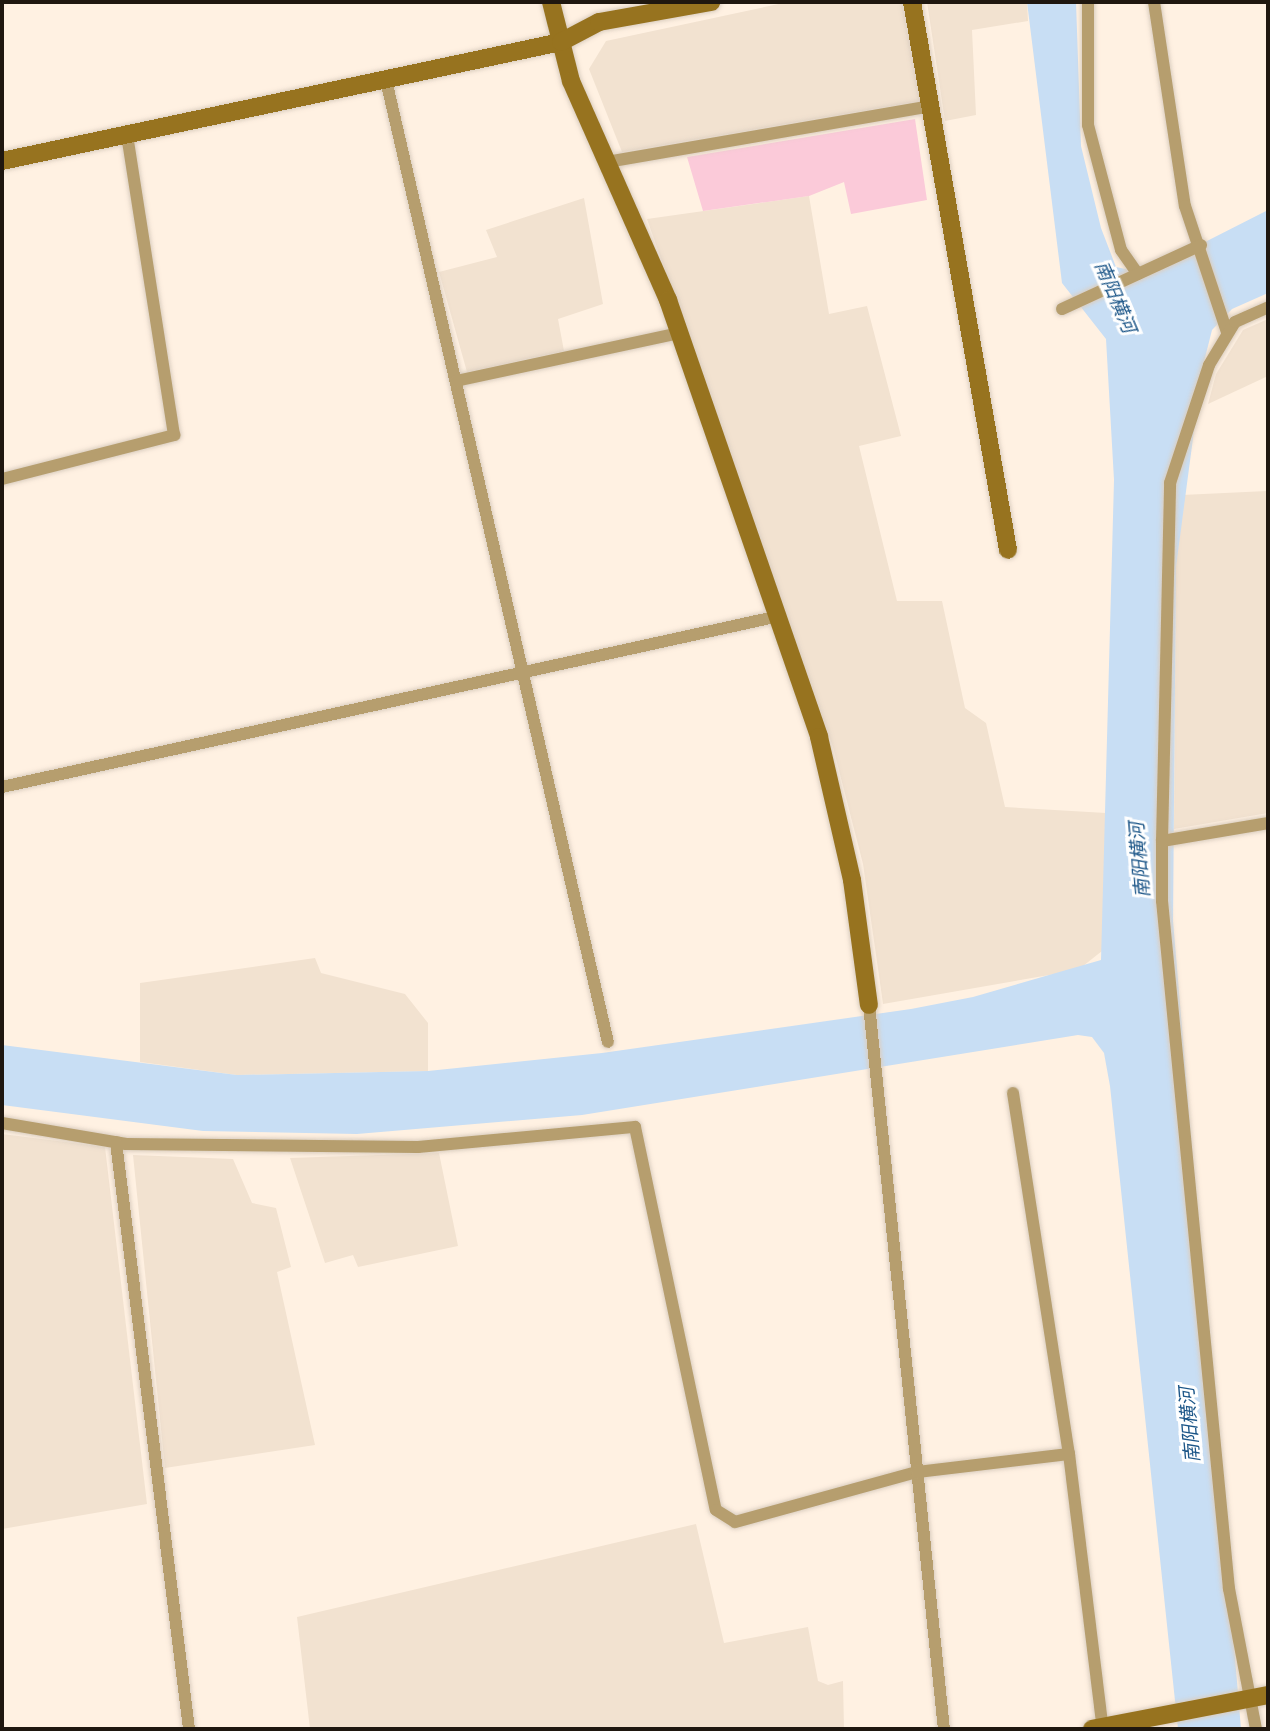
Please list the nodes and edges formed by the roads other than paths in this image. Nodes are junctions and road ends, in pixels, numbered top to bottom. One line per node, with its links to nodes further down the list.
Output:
1 (551, 2): 6 (street)
2 (711, 2): 6 (street)
3 (912, 2): 8 (street)
4 (1088, 2): 13 (street)
5 (1154, 2): 12 (street)
6 (561, 42): 7 (street); 11 (street)
7 (386, 80): 9 (street); 18 (street)
8 (931, 106): 11 (street); 20 (street)
9 (127, 135): 10 (street); 19 (street)
10 (2, 161)
11 (607, 162): 17 (street)
12 (1201, 244): 13 (street); 16 (street)
13 (1138, 274): 15 (street)
14 (1268, 306): 16 (street)
15 (1062, 309)
16 (1227, 332): 25 (street)
17 (680, 333): 18 (street); 21 (street)
18 (456, 382): 22 (street)
19 (2, 479)
20 (1008, 550)
21 (779, 616): 22 (street); 26 (street)
22 (523, 672): 23 (street); 27 (street)
23 (2, 787)
24 (1268, 822): 25 (street)
25 (1162, 841): 33 (street)
26 (869, 1005): 32 (street)
27 (608, 1042)
28 (1013, 1093): 31 (street)
29 (2, 1123): 30 (street)
30 (116, 1142): 32 (street); 34 (street)
31 (1069, 1454): 32 (street); 36 (street)
32 (917, 1472): 35 (street)
33 (1255, 1699): 36 (street); 37 (street)
34 (189, 1729)
35 (944, 1729)
36 (1100, 1729)
37 (1256, 1729)

